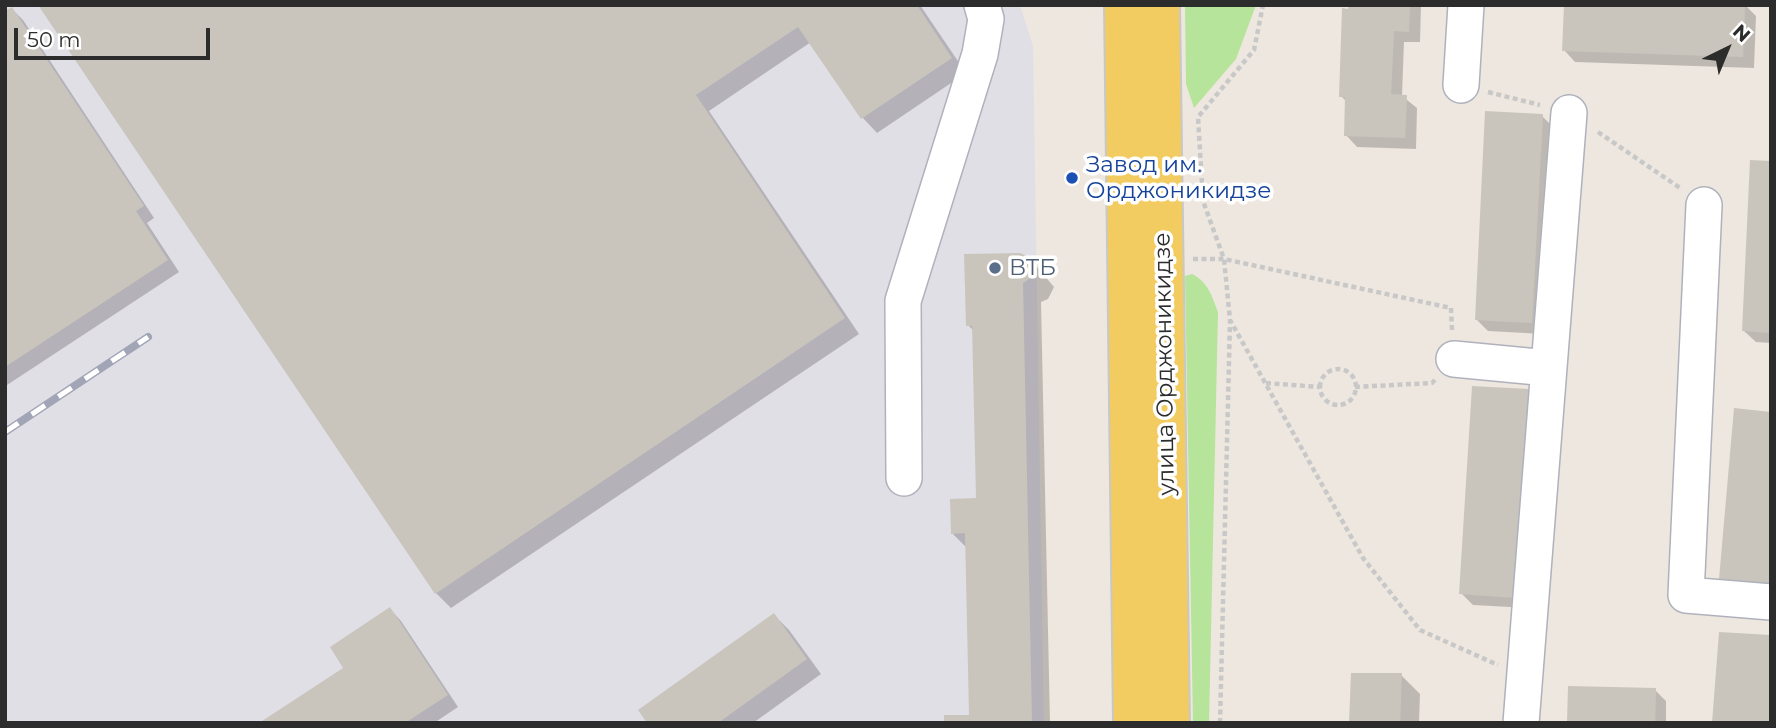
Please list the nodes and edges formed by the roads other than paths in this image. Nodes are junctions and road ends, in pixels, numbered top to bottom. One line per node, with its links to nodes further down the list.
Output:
1 (982, 5): 10 (lane)
2 (1124, 5): 12 (main road, улица Орджоникидзе)
3 (1160, 5): 13 (main road, улица Орджоникидзе)
4 (1466, 5): 5 (lane)
5 (1461, 85)
6 (1569, 113): 9 (lane)
7 (1704, 205): 11 (lane)
8 (1454, 359): 9 (lane)
9 (1548, 368): 14 (lane)
10 (904, 478)
11 (1771, 601)
12 (1133, 723)
13 (1170, 723)
14 (1521, 723)

